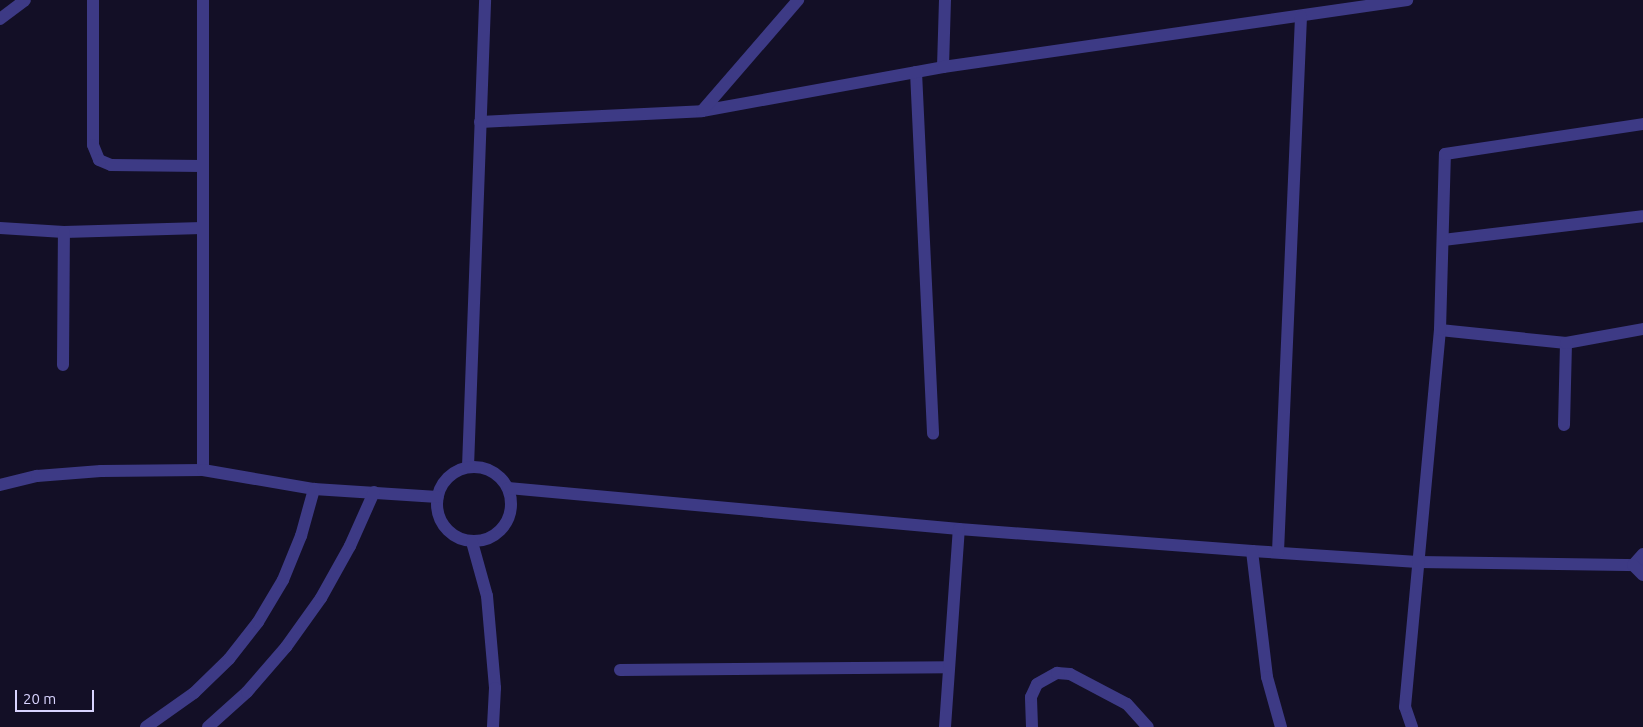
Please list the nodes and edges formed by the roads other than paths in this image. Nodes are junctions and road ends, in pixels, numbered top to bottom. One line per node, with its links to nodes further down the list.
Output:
1 (25, 0): 9 (street)
2 (93, 0): 15 (street)
3 (204, 0): 15 (street)
4 (485, 0): 13 (street)
5 (945, 0): 10 (street)
6 (1407, 0): 8 (street)
7 (794, 1): 12 (street)
8 (1301, 16): 10 (street); 37 (street)
9 (0, 19)
10 (944, 67): 11 (street)
11 (916, 72): 12 (street); 26 (street)
12 (702, 111): 13 (street)
13 (480, 122): 27 (street)
14 (1643, 124): 20 (street)
15 (202, 166): 18 (street)
16 (1643, 216): 20 (street)
17 (0, 228): 19 (street)
18 (202, 228): 19 (street); 28 (street)
19 (64, 232): 24 (street)
20 (1443, 240): 22 (street)
21 (1643, 329): 23 (street)
22 (1440, 330): 23 (street); 39 (street)
23 (1566, 343): 25 (street)
24 (63, 364)
25 (1564, 425)
26 (933, 434)
27 (468, 468): 30 (street); 33 (street)
28 (203, 470): 29 (street); 31 (street)
29 (0, 485)
30 (508, 488): 34 (street); 35 (street)
31 (314, 490): 32 (street); 44 (street)
32 (374, 492): 33 (street); 45 (street)
33 (438, 498): 35 (street)
34 (959, 530): 36 (street); 42 (street)
35 (472, 542): 46 (street)
36 (1252, 551): 37 (street); 50 (street)
37 (1278, 552): 39 (street)
38 (1643, 554): 40 (street)
39 (1418, 562): 40 (street); 51 (street)
40 (1638, 565): 41 (street)
41 (1643, 575)
42 (949, 668): 43 (street); 47 (street)
43 (620, 670)
44 (146, 727)
45 (208, 727)
46 (493, 727)
47 (946, 727)
48 (1032, 727): 49 (street)
49 (1148, 727)
50 (1281, 727)
51 (1412, 727)

